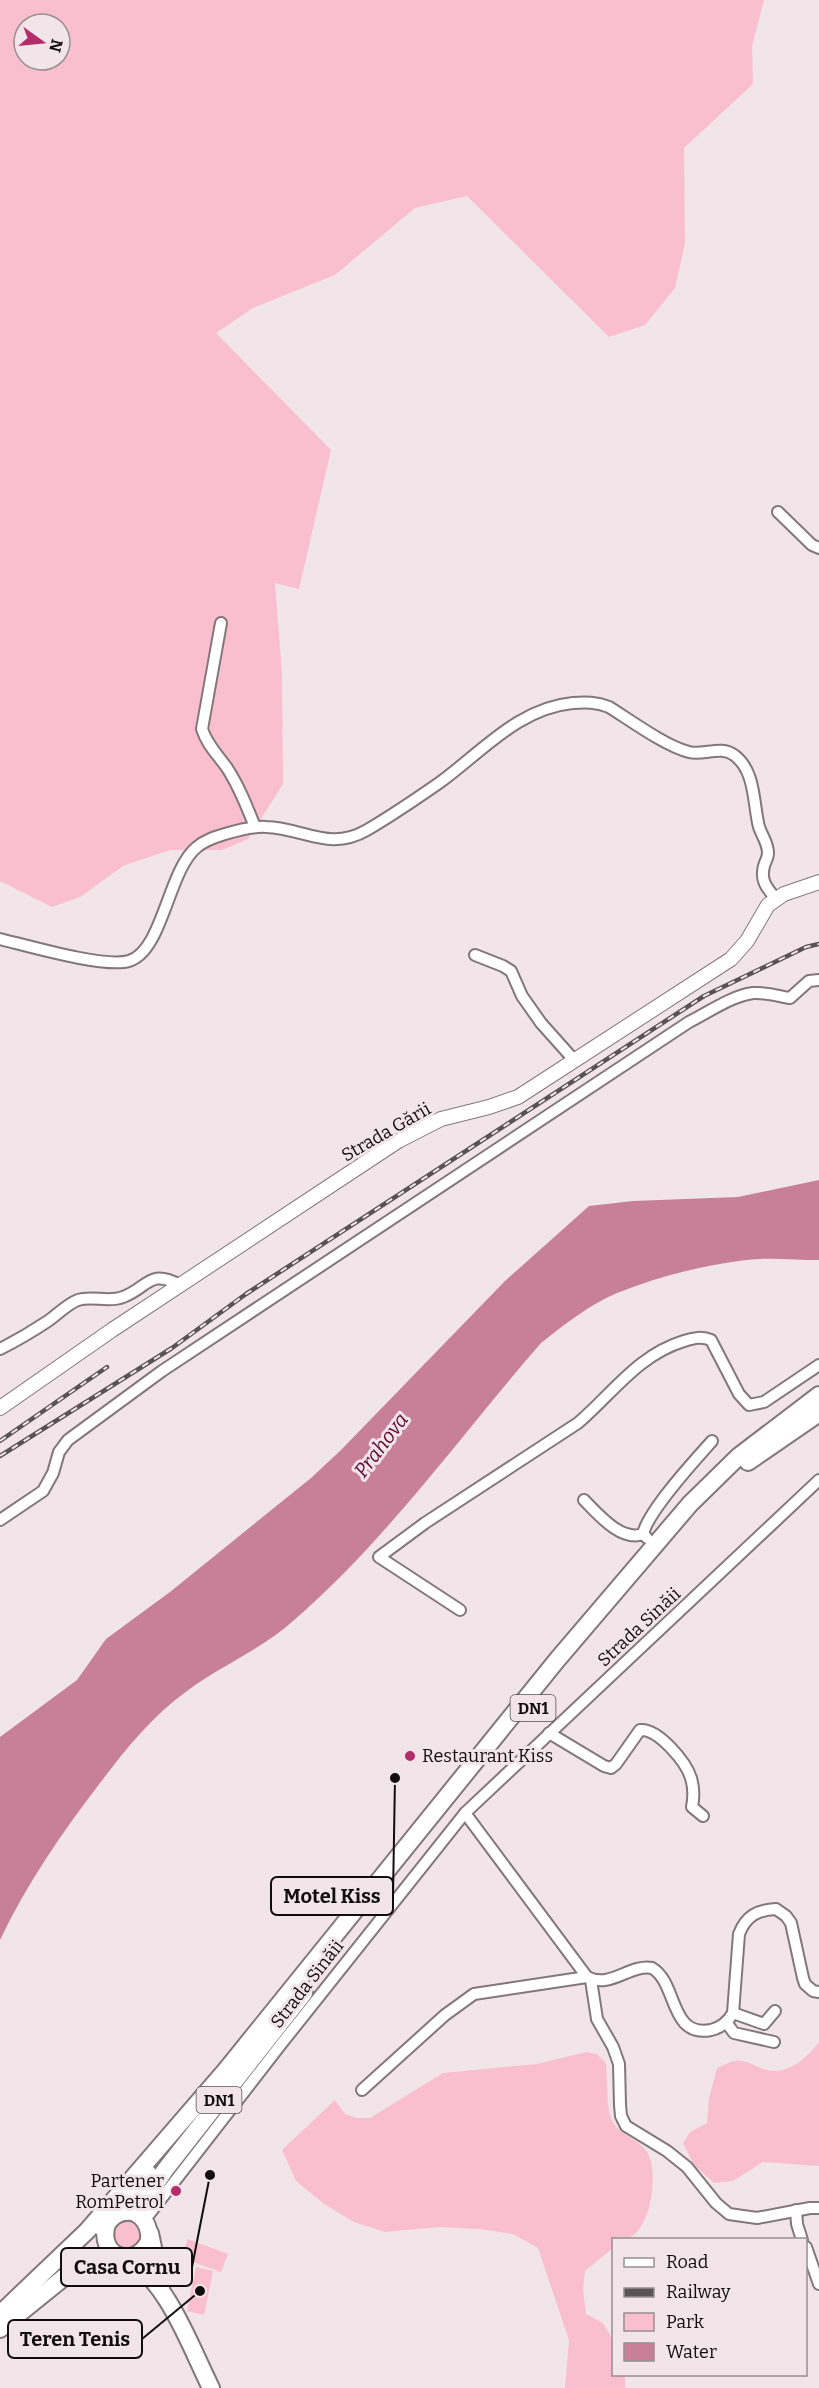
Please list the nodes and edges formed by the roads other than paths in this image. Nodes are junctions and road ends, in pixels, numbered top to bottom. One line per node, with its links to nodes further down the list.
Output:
1 (778, 512): 2 (street)
2 (819, 548)
3 (221, 623): 4 (street)
4 (255, 827): 6 (street); 7 (street)
5 (819, 882): 6 (street)
6 (776, 899): 10 (street, Strada Gării)
7 (0, 939)
8 (475, 955): 10 (street)
9 (819, 980): 22 (street)
10 (574, 1060): 11 (street, Strada Gării)
11 (180, 1285): 12 (street); 16 (street, Strada Gării)
12 (0, 1349)
13 (819, 1365): 24 (street)
14 (819, 1385): 19 (main road)
15 (819, 1395): 19 (main road, DN1)
16 (0, 1408)
17 (819, 1413): 38 (main road, DN1)
18 (712, 1441): 23 (street)
19 (756, 1442): 23 (main road, DN1)
20 (819, 1480): 25 (street, Strada Sinăii)
21 (584, 1500): 23 (street)
22 (0, 1520)
23 (649, 1539): 33 (main road, DN1)
24 (460, 1610)
25 (549, 1733): 26 (street, Strada Sinăii); 27 (street)
26 (465, 1813): 28 (street); 38 (street, Strada Sinăii)
27 (702, 1816)
28 (589, 1978): 31 (street); 34 (street); 36 (street)
29 (819, 1992): 31 (street)
30 (775, 2011): 31 (street)
31 (729, 2018): 32 (street)
32 (774, 2042)
33 (226, 2070): 37 (main road, DN1); 45 (main road, DN1)
34 (362, 2090)
35 (819, 2208): 36 (street)
36 (796, 2210): 40 (street)
37 (124, 2212): 38 (main road); 39 (main road, DN1)
38 (146, 2223): 42 (main road, DN1); 44 (main road)
39 (107, 2224): 42 (main road); 46 (main road, DN1)
40 (801, 2238)
41 (807, 2250): 43 (street)
42 (120, 2255): 44 (main road); 47 (main road, DN1)
43 (819, 2284)
44 (162, 2294): 48 (main road)
45 (0, 2314)
46 (0, 2320)
47 (0, 2330)
48 (211, 2388)

